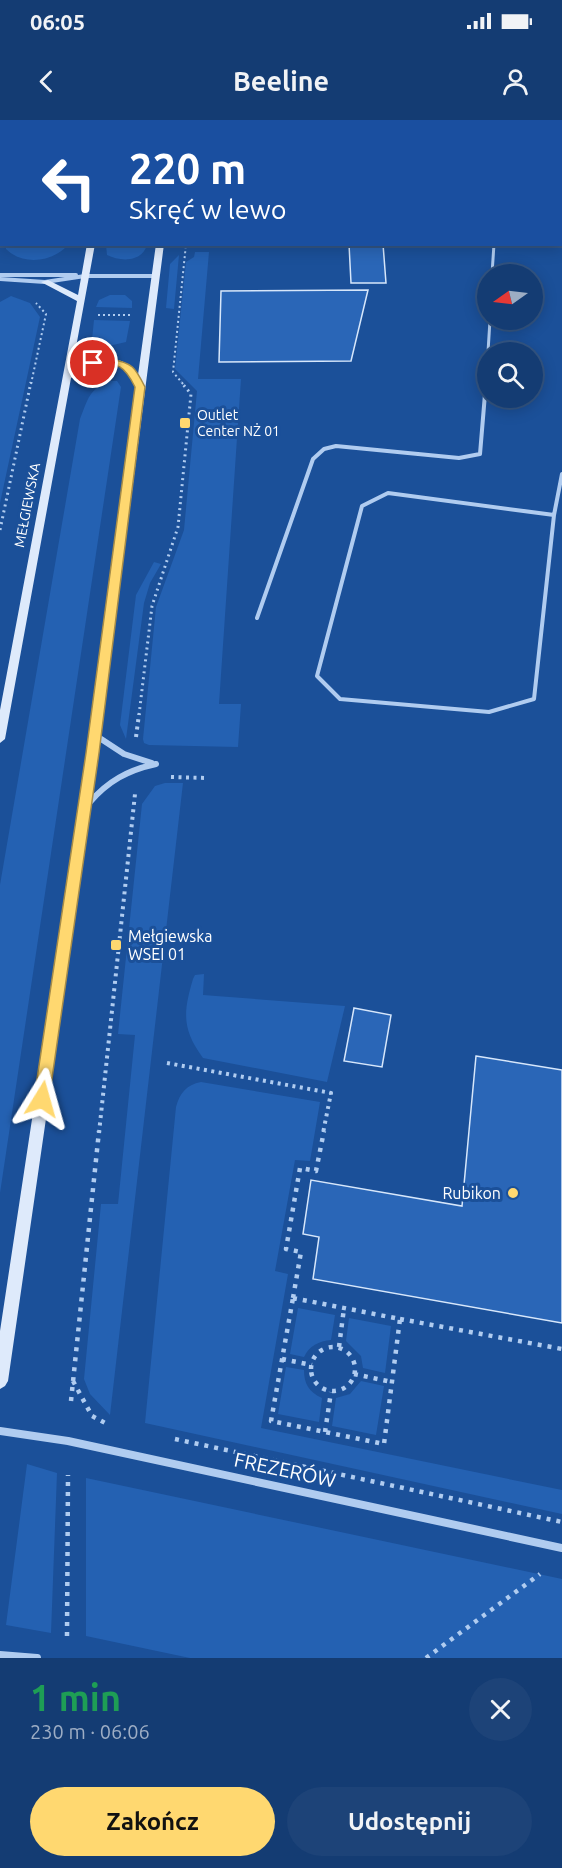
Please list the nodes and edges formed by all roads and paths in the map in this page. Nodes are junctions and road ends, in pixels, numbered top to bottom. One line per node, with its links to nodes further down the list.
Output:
1 (91, 246): 6 (main road, MEŁGIEWSKA)
2 (160, 246): 7 (main road)
3 (186, 246): 14 (path)
4 (494, 246): 5 (lane)
5 (493, 264)
6 (85, 276): 7 (street); 8 (street); 9 (street); 11 (main road, MEŁGIEWSKA)
7 (155, 276): 13 (main road)
8 (0, 277): 9 (street)
9 (45, 282): 11 (main road)
10 (32, 300): 20 (path)
11 (81, 300): 12 (main road, MEŁGIEWSKA)
12 (78, 315): 13 (path); 15 (main road, MEŁGIEWSKA)
13 (150, 315): 14 (path); 16 (main road)
14 (178, 316): 24 (path)
15 (67, 377): 16 (main road); 23 (main road, MEŁGIEWSKA)
16 (140, 387): 22 (main road)
17 (484, 408): 21 (lane)
18 (562, 474): 19 (lane)
19 (554, 515): 19 (lane)
20 (0, 530)
21 (258, 618)
22 (95, 735): 24 (street); 27 (main road)
23 (0, 739)
24 (156, 764): 25 (path); 27 (street)
25 (156, 776): 26 (path); 38 (path)
26 (207, 778)
27 (85, 808): 37 (main road)
28 (167, 1063): 29 (path)
29 (293, 1298): 30 (path); 34 (path)
30 (344, 1308): 31 (path); 32 (path)
31 (400, 1318): 33 (path); 39 (path)
32 (339, 1347): 35 (path); 36 (path)
33 (562, 1349)
34 (282, 1359): 35 (path); 44 (path)
35 (312, 1365): 40 (path)
36 (354, 1374): 39 (path); 40 (path)
37 (0, 1381)
38 (73, 1381): 41 (path); 42 (path)
39 (392, 1382): 44 (path)
40 (331, 1392): 44 (path)
41 (71, 1401)
42 (116, 1426)
43 (0, 1431): 48 (street, FREZERÓW)
44 (325, 1432)
45 (171, 1438): 47 (path)
46 (68, 1475): 50 (path)
47 (562, 1522)
48 (562, 1548)
49 (540, 1574): 53 (path)
50 (67, 1636)
51 (0, 1655): 52 (street)
52 (37, 1658)
53 (426, 1658)

